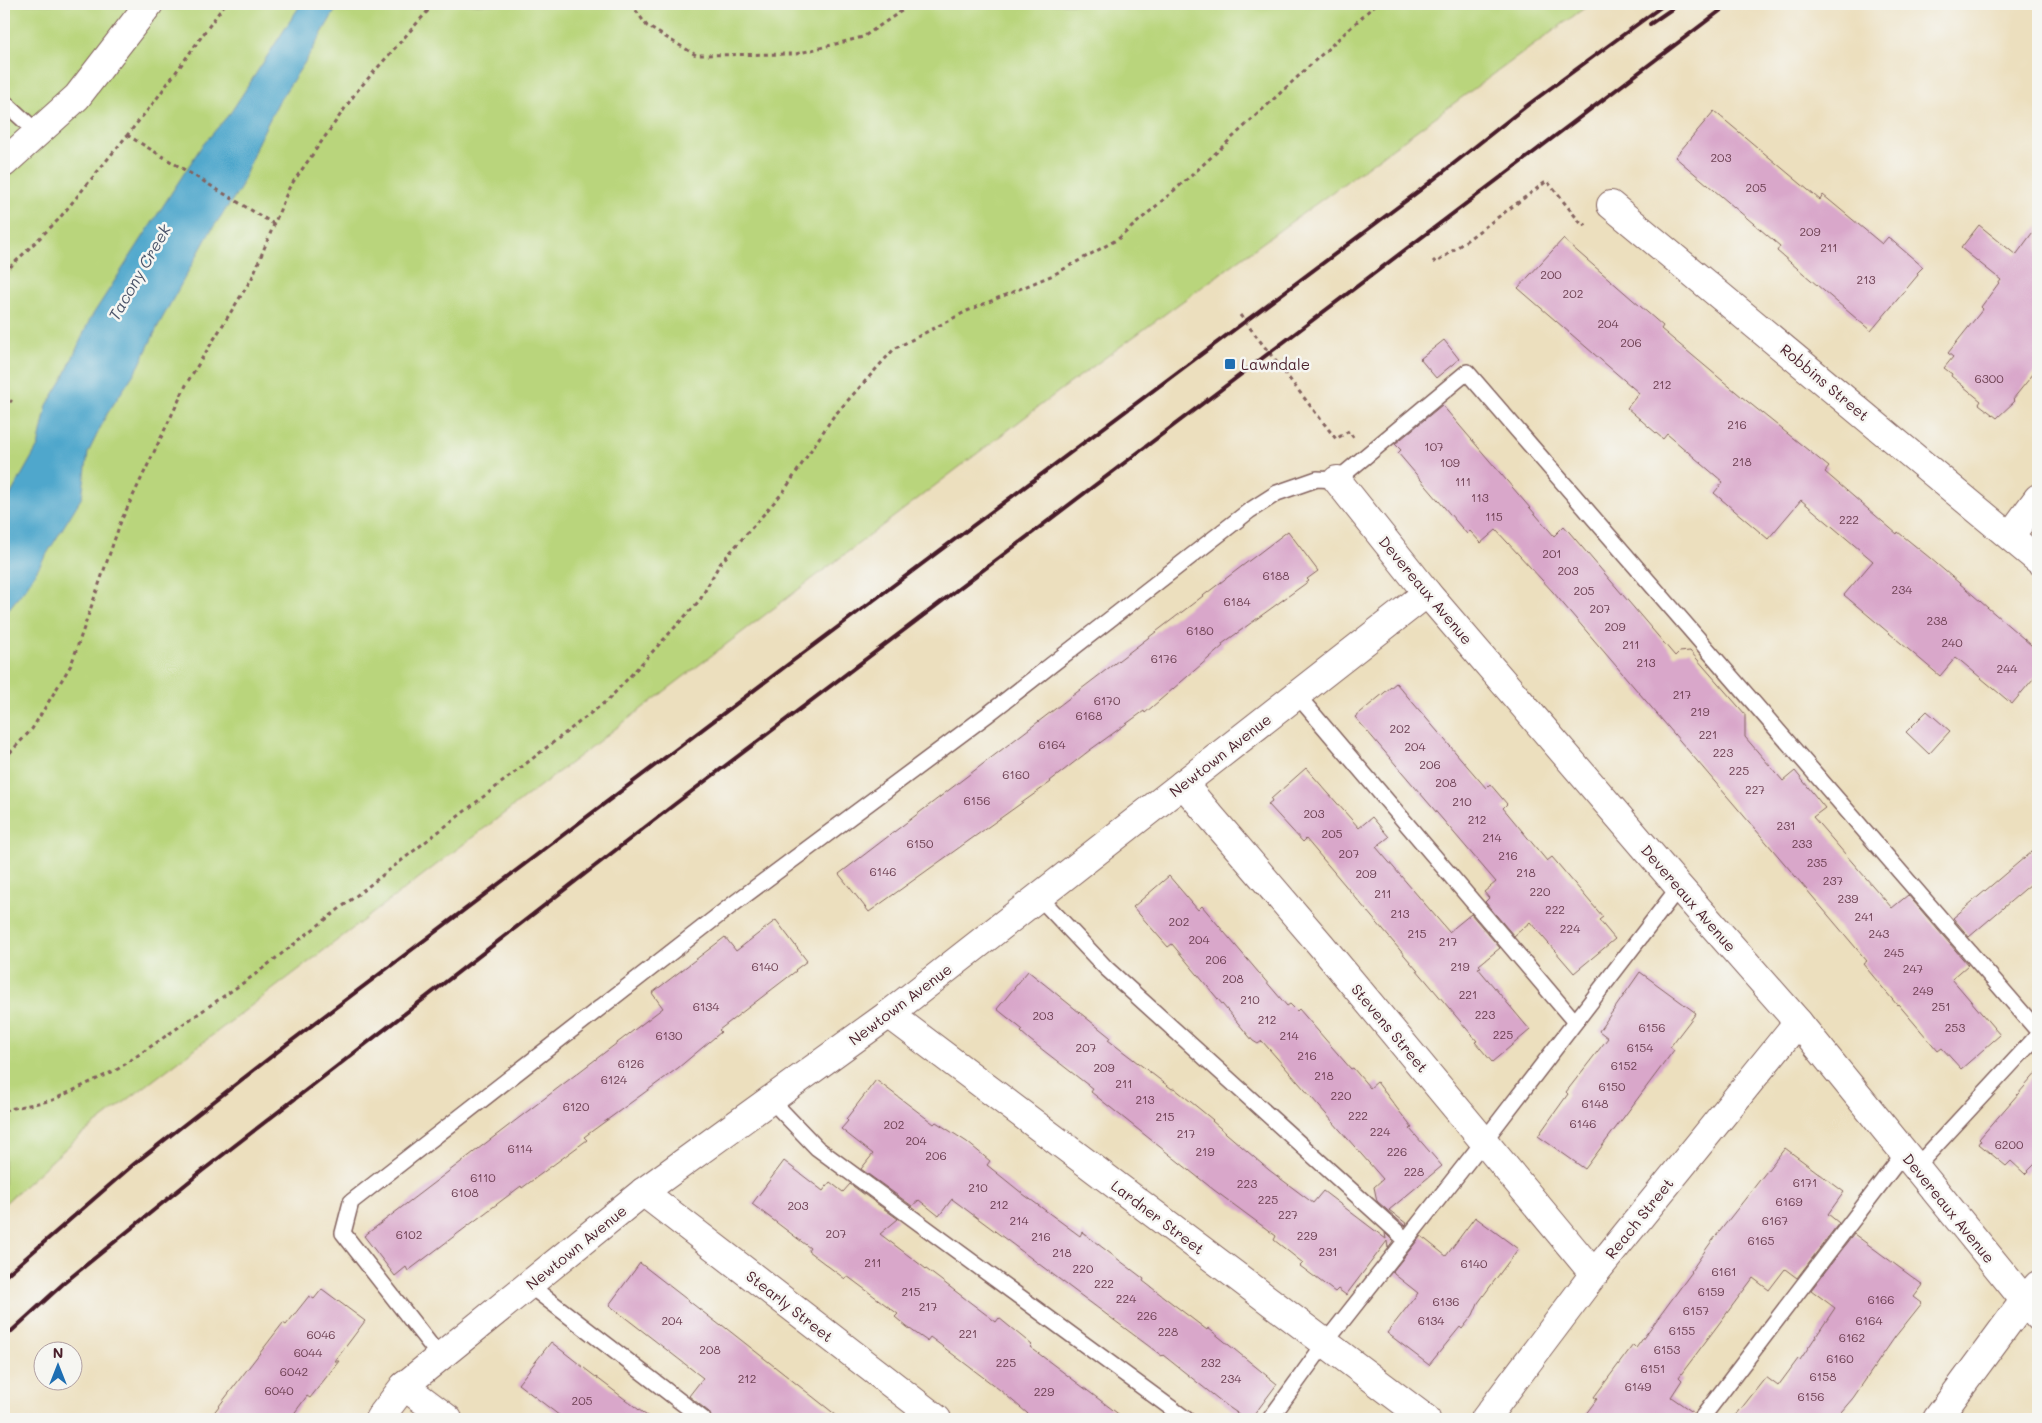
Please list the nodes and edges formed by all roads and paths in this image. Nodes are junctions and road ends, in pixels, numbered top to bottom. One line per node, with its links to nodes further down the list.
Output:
1 (149, 4): 8 (street)
2 (225, 4): 9 (path)
3 (434, 4): 12 (path)
4 (631, 4): 5 (path)
5 (912, 4)
6 (1376, 4): 35 (path)
7 (4, 102): 8 (lane)
8 (38, 132): 10 (street)
9 (127, 135): 12 (path); 14 (path)
10 (4, 164)
11 (1611, 205): 13 (path); 21 (street, Robbins Street)
12 (274, 224): 25 (path)
13 (1433, 260)
14 (4, 274)
15 (1240, 315): 18 (path)
16 (4, 395): 17 (path)
17 (12, 402)
18 (1368, 454): 19 (lane); 32 (lane)
19 (1337, 480): 23 (street, Devereaux Avenue); 44 (lane)
20 (2038, 498): 21 (street)
21 (2010, 536): 22 (street, Robbins Street)
22 (2038, 560)
23 (1427, 593): 24 (street, Newtown Avenue); 27 (street, Devereaux Avenue)
24 (1297, 695): 26 (street, Newtown Avenue); 30 (lane)
25 (4, 759)
26 (1183, 784): 28 (street, Newtown Avenue); 36 (street, Stevens Street)
27 (1679, 887): 30 (lane); 31 (street, Devereaux Avenue)
28 (1039, 897): 29 (street, Newtown Avenue); 39 (lane)
29 (889, 1014): 34 (street, Newtown Avenue); 43 (street, Lardner Street)
30 (1575, 1022): 36 (lane)
31 (1798, 1022): 37 (street, Devereaux Avenue); 40 (street, Reach Street)
32 (2038, 1031)
33 (2038, 1035): 37 (lane)
34 (771, 1100): 38 (street, Newtown Avenue); 50 (lane)
35 (4, 1110)
36 (1484, 1141): 39 (lane); 40 (street, Stevens Street)
37 (1910, 1160): 42 (street, Devereaux Avenue); 54 (lane)
38 (643, 1192): 41 (street, Newtown Avenue); 49 (street, Stearly Street)
39 (1406, 1240): 43 (lane)
40 (1594, 1274): 53 (street, Reach Street)
41 (529, 1285): 44 (street, Newtown Avenue); 48 (lane)
42 (2034, 1301): 55 (street)
43 (1325, 1343): 51 (lane); 52 (street, Lardner Street)
44 (440, 1357): 45 (street, Newtown Avenue)
45 (404, 1386): 46 (street, Newtown Avenue); 47 (street)
46 (379, 1419)
47 (448, 1419)
48 (703, 1419)
49 (937, 1419)
50 (1186, 1419)
51 (1270, 1419)
52 (1426, 1419)
53 (1485, 1419)
54 (1701, 1419)
55 (1937, 1419)

